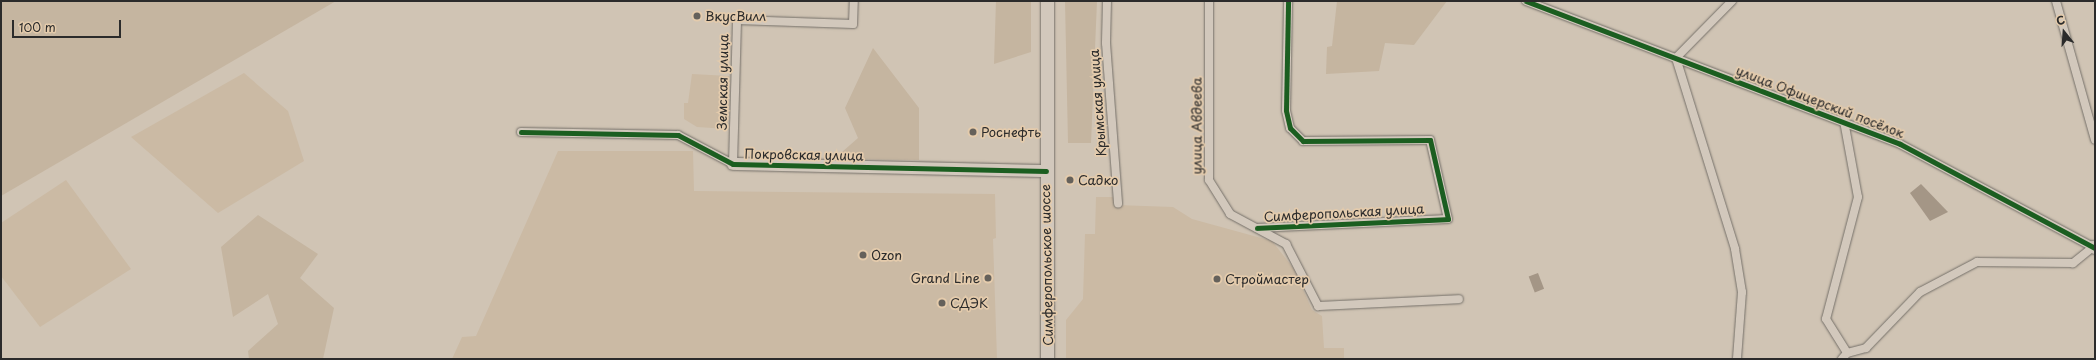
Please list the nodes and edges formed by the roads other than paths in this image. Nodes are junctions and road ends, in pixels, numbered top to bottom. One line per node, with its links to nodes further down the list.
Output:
1 (854, 1): 13 (street, Земская улица)
2 (1047, 1): 14 (main road, Симферопольское шоссе)
3 (1107, 1): 15 (street, Крымская улица)
4 (1209, 1): 16 (street, улица Авдеева)
5 (1288, 1): 16 (street, Симферопольская улица)
6 (1526, 1): 9 (street, улица Офицерский посёлок)
7 (1732, 1): 9 (street)
8 (2056, 1): 12 (street)
9 (1676, 58): 10 (street, улица Офицерский посёлок); 21 (street)
10 (1844, 121): 17 (street, улица Офицерский посёлок); 19 (street)
11 (521, 132): 13 (street, Покровская улица)
12 (2095, 140)
13 (733, 164): 14 (street, Покровская улица)
14 (1046, 171): 20 (main road, Симферопольское шоссе)
15 (1118, 204)
16 (1257, 228): 18 (street, улица Авдеева)
17 (2094, 248): 19 (street, улица Офицерский посёлок)
18 (1459, 299)
19 (1844, 356)
20 (1047, 359)
21 (1737, 359)

